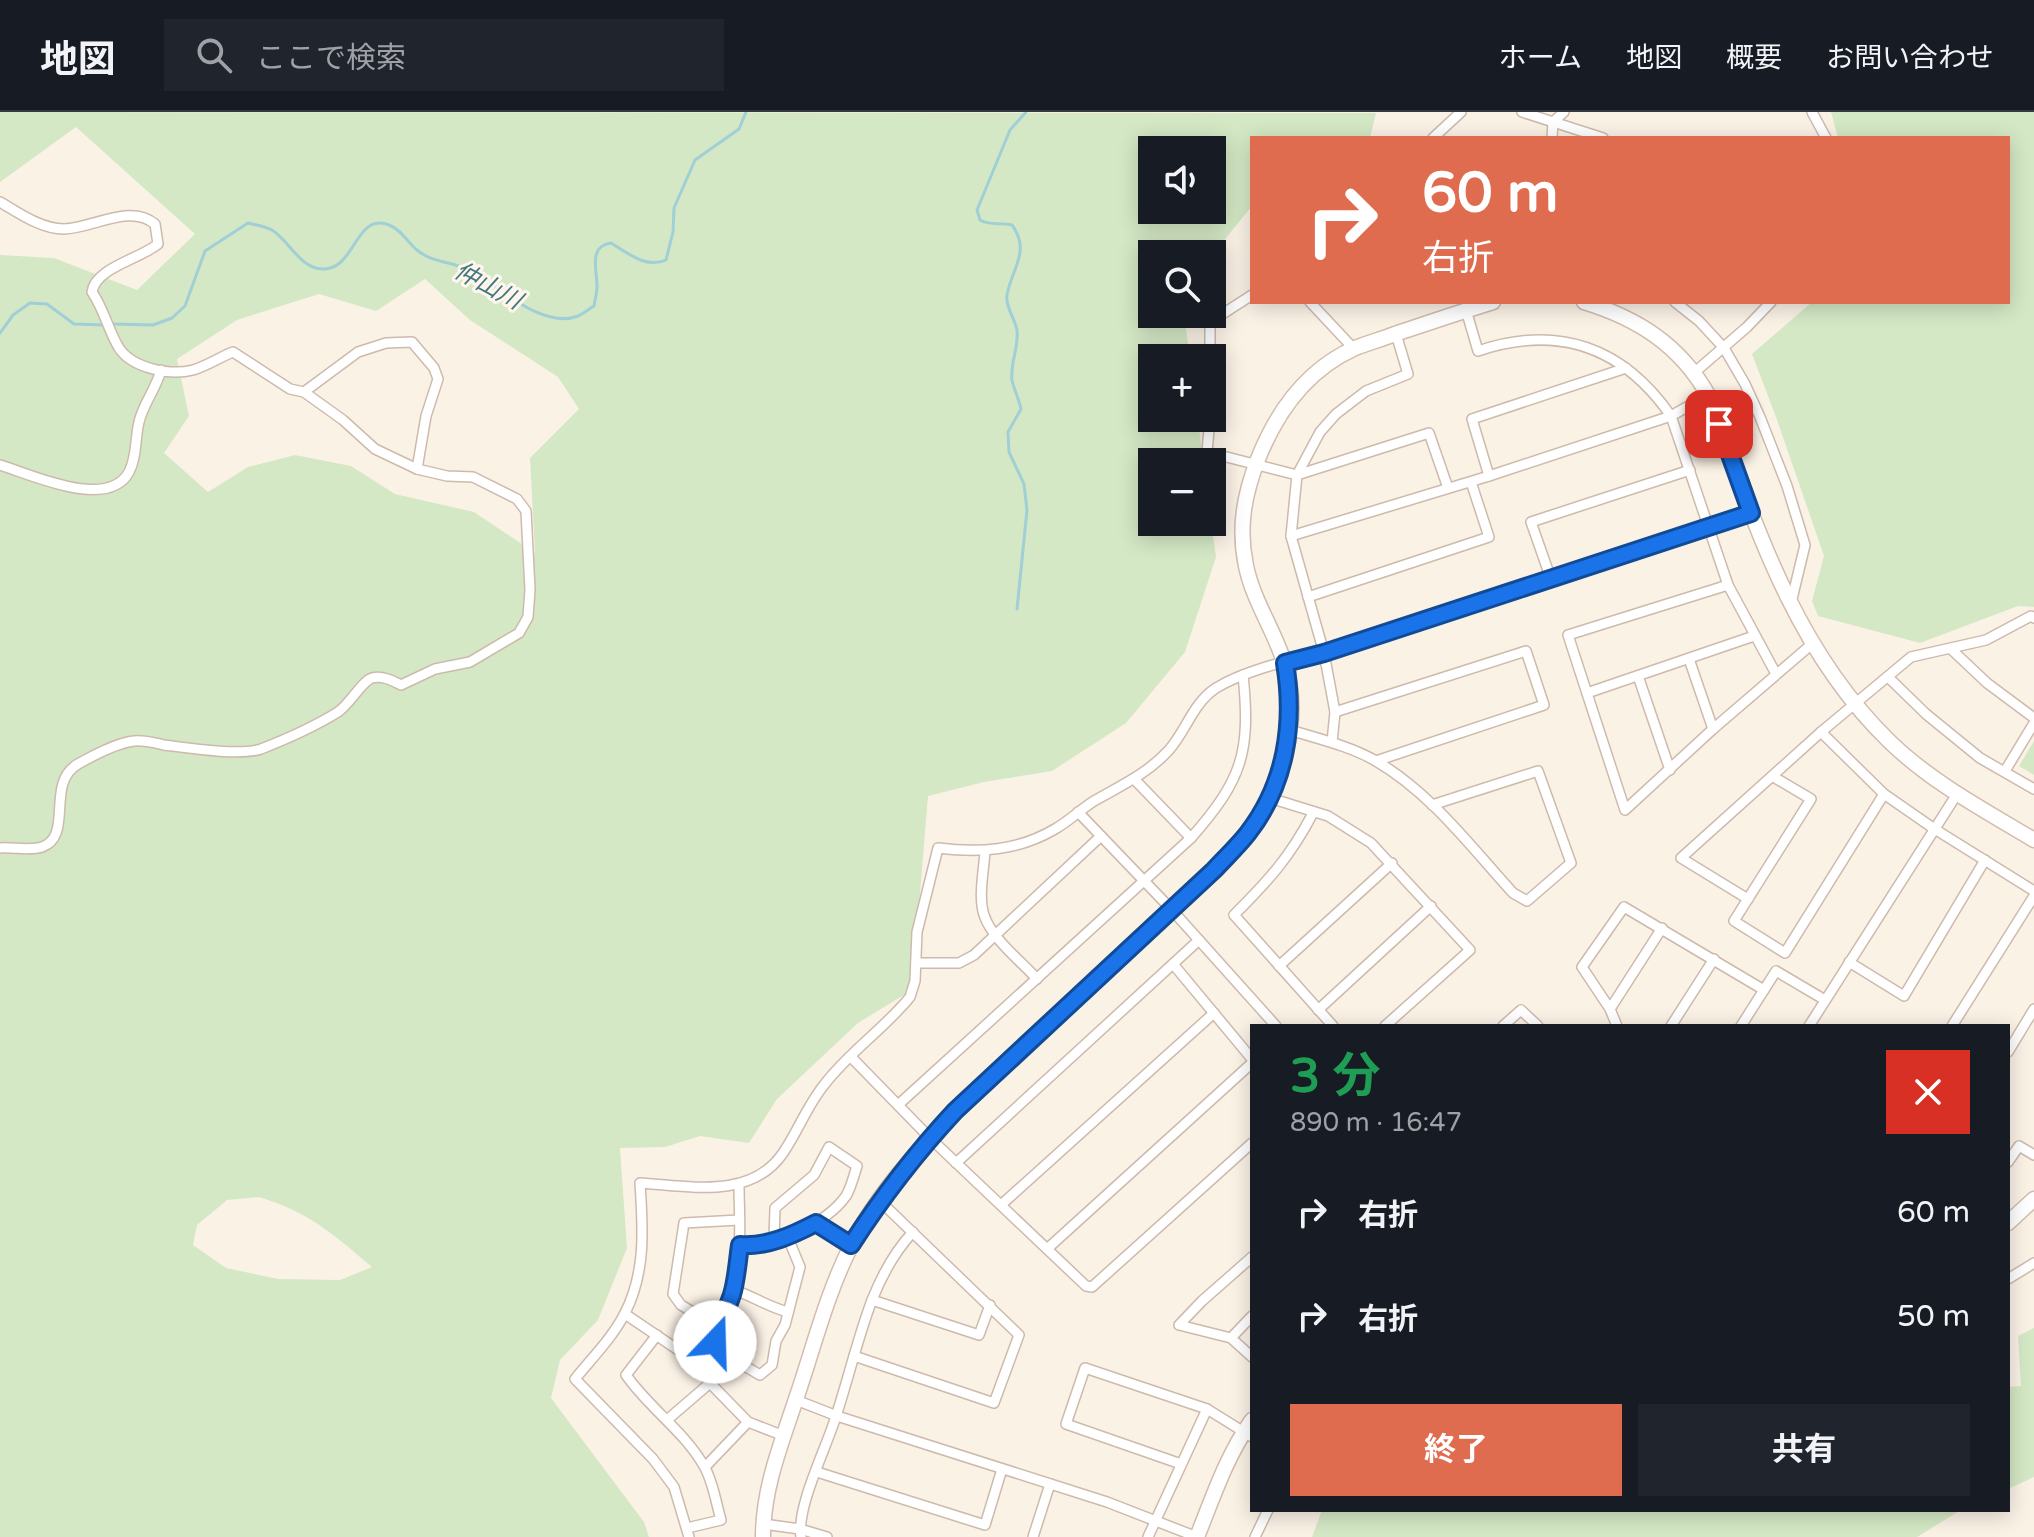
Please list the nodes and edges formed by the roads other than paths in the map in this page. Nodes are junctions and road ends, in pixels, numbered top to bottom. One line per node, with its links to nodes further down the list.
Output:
1 (1461, 112): 6 (street)
2 (1522, 112): 5 (street)
3 (1564, 112): 5 (street)
4 (1812, 112): 9 (street)
5 (1553, 122): 7 (street); 8 (street)
6 (1435, 136)
7 (1552, 136)
8 (1597, 136)
9 (1825, 136)
10 (0, 202): 23 (street)
11 (1250, 296): 19 (street)
12 (1312, 304): 21 (street)
13 (1486, 304): 17 (street)
14 (1591, 304): 24 (street)
15 (1678, 304): 20 (street)
16 (1769, 304): 20 (street)
17 (1466, 310): 18 (street); 22 (street)
18 (1396, 334): 21 (street); 33 (street)
19 (1210, 344)
20 (1724, 348): 24 (street); 43 (street)
21 (1354, 349): 29 (street)
22 (1626, 368): 27 (street); 34 (street)
23 (161, 370): 25 (street); 30 (street)
24 (1695, 372): 26 (street)
25 (304, 392): 31 (street); 31 (street)
26 (1708, 395): 27 (street); 37 (street)
27 (1671, 416): 32 (street); 34 (street)
28 (1209, 432): 29 (street)
29 (1256, 464): 33 (street); 50 (street)
30 (0, 465)
31 (417, 469): 79 (street)
32 (1690, 470): 38 (street); 40 (street)
33 (1297, 475): 36 (street); 39 (street)
34 (1489, 476): 35 (street)
35 (1471, 482): 36 (street); 42 (street)
36 (1448, 488): 39 (street)
37 (1751, 513): 38 (street); 43 (street)
38 (1709, 527): 40 (street); 41 (street)
39 (1291, 536): 42 (street)
40 (1551, 579): 48 (street)
41 (1728, 585): 45 (street); 55 (street)
42 (1308, 597): 48 (street)
43 (1791, 603): 46 (street)
44 (2034, 618): 47 (street)
45 (1754, 636): 49 (street); 51 (street)
46 (1812, 644): 51 (street); 56 (street)
47 (1951, 649): 54 (street); 58 (street)
48 (1324, 653): 50 (street); 57 (street)
49 (1689, 659): 53 (street); 59 (street)
50 (1285, 663): 52 (street); 60 (street)
51 (1776, 674): 59 (street)
52 (1243, 675): 67 (street); 77 (street)
53 (1638, 676): 55 (street); 64 (street)
54 (1888, 677): 56 (street); 65 (street)
55 (1587, 693): 64 (street)
56 (1854, 704): 61 (street); 70 (street)
57 (1335, 712): 62 (street); 63 (street)
58 (2034, 720): 65 (street)
59 (1713, 729): 64 (street)
60 (1290, 730): 62 (street); 71 (street)
61 (1821, 732): 66 (street); 69 (street)
62 (1332, 742): 63 (street)
63 (1376, 761): 72 (street)
64 (1670, 770)
65 (2005, 771): 68 (street)
66 (1772, 776): 85 (street); 85 (street)
67 (1135, 780): 73 (street); 77 (street)
68 (2034, 789)
69 (1884, 794): 75 (street); 85 (street)
70 (1957, 794): 75 (street); 78 (street)
71 (1270, 798): 74 (street); 87 (street)
72 (1432, 805): 72 (street)
73 (1078, 812): 76 (street); 80 (street)
74 (1313, 813): 82 (street); 95 (street)
75 (1933, 828): 81 (street); 92 (street)
76 (1101, 836): 83 (street); 89 (street)
77 (1191, 838): 83 (street)
78 (2034, 840)
79 (0, 848)
80 (985, 851): 89 (street); 93 (street)
81 (1985, 860): 84 (street); 92 (street)
82 (1392, 863): 86 (street); 95 (street)
83 (1144, 881): 87 (street); 96 (street)
84 (2034, 893): 112 (street)
85 (1748, 899)
86 (1431, 906): 101 (street); 105 (street)
87 (1172, 910): 90 (street); 118 (street)
88 (1662, 928): 91 (street); 99 (street); 99 (street)
89 (995, 934): 93 (street); 96 (street)
90 (1199, 940): 94 (street); 103 (street)
91 (1714, 959): 97 (street); 109 (street)
92 (1849, 962): 98 (street)
93 (916, 963): 114 (street)
94 (1173, 964): 102 (street); 122 (street)
95 (1279, 966): 101 (street)
96 (1037, 979): 117 (street)
97 (1764, 990): 98 (street); 110 (street)
98 (1825, 1000): 111 (street)
99 (1610, 1009): 108 (street)
100 (2034, 1009): 113 (street)
101 (1318, 1010): 104 (street)
102 (1214, 1013): 115 (street); 126 (street)
103 (1274, 1024)
104 (1331, 1024)
105 (1387, 1024)
106 (1505, 1024): 107 (street)
107 (1536, 1024)
108 (1616, 1024)
109 (1672, 1024)
110 (1742, 1024)
111 (1810, 1024)
112 (1953, 1024)
113 (2010, 1049)
114 (851, 1057): 117 (street); 123 (street)
115 (1250, 1058)
116 (1250, 1063): 135 (street)
117 (898, 1105): 118 (street)
118 (930, 1138): 122 (street); 125 (street)
119 (1250, 1145): 135 (street)
120 (2034, 1155): 121 (street)
121 (2010, 1159)
122 (956, 1163): 126 (street)
123 (739, 1185): 127 (street); 143 (street)
124 (2034, 1199): 128 (street)
125 (880, 1201): 130 (street); 134 (street)
126 (1001, 1205): 135 (street)
127 (739, 1220): 133 (street); 145 (street)
128 (2010, 1221)
129 (816, 1223): 131 (street); 132 (street); 134 (street)
130 (913, 1232): 140 (street); 141 (street)
131 (788, 1238): 132 (street); 142 (street)
132 (774, 1239): 133 (street)
133 (740, 1245): 139 (street)
134 (851, 1245): 153 (street)
135 (1047, 1249)
136 (1250, 1259): 147 (street)
137 (2034, 1263): 138 (street)
138 (2010, 1278)
139 (734, 1290): 142 (street); 145 (street)
140 (872, 1300): 141 (street); 150 (street)
141 (990, 1305): 150 (street)
142 (788, 1312): 148 (street)
143 (625, 1314): 146 (street); 168 (street)
144 (1250, 1318): 147 (street)
145 (714, 1325): 148 (street)
146 (657, 1335): 151 (street); 156 (street)
147 (1231, 1338): 149 (street)
148 (715, 1342): 151 (street)
149 (1250, 1355)
150 (854, 1356): 155 (street)
151 (696, 1362): 152 (street)
152 (710, 1383): 156 (street); 157 (street)
153 (796, 1400): 155 (street); 159 (street)
154 (1207, 1409): 158 (street); 160 (street); 160 (street)
155 (837, 1416): 162 (street); 163 (street)
156 (667, 1420): 161 (street)
157 (748, 1422): 159 (street); 161 (street)
158 (1249, 1429): 173 (street)
159 (784, 1436): 167 (street)
160 (1181, 1464): 166 (street)
161 (705, 1467): 168 (street)
162 (1002, 1469): 163 (street); 164 (street)
163 (817, 1472): 169 (street)
164 (1050, 1484): 166 (street); 171 (street)
165 (1267, 1512): 174 (street)
166 (1155, 1520): 172 (street); 173 (street)
167 (763, 1530): 169 (street)
168 (688, 1533)
169 (801, 1533): 170 (street)
170 (827, 1537)
171 (1033, 1537)
172 (1148, 1537)
173 (1197, 1537)
174 (1255, 1537)

